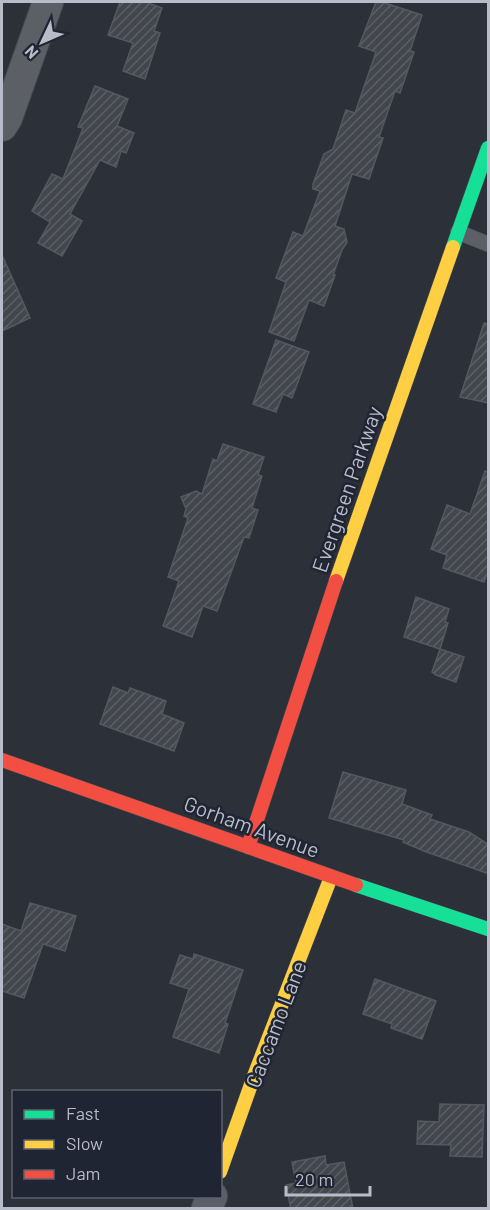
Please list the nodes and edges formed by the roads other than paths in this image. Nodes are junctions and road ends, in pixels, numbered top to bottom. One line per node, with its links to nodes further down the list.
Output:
1 (48, 2): 2 (street)
2 (2, 126)
3 (489, 148): 4 (street, Evergreen Parkway)
4 (458, 232): 5 (lane); 7 (street, Evergreen Parkway)
5 (489, 244)
6 (2, 760): 7 (street, Gorham Avenue)
7 (248, 847): 8 (street, Gorham Avenue)
8 (331, 877): 9 (street, Gorham Avenue); 10 (street, Caccamo Lane)
9 (489, 929)
10 (222, 1166)

